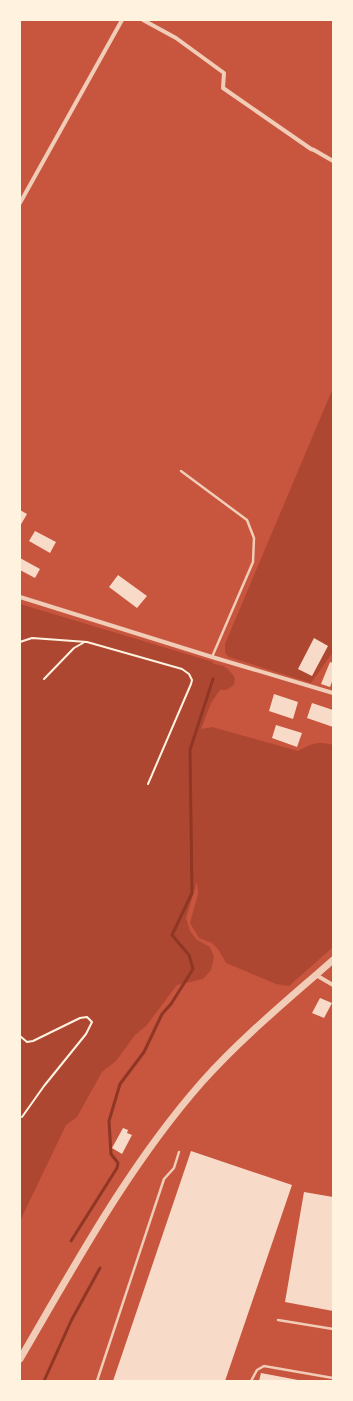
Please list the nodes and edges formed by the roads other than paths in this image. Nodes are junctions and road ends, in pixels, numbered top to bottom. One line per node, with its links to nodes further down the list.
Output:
1 (122, 20): 4 (street)
2 (143, 20): 3 (street)
3 (333, 160)
4 (20, 203)
5 (181, 470): 7 (lane)
6 (20, 597): 7 (street)
7 (212, 657): 8 (street)
8 (333, 693)
9 (333, 960): 10 (street)
10 (316, 975): 11 (street); 15 (street)
11 (333, 985)
12 (179, 1152): 17 (lane)
13 (278, 1320): 14 (lane)
14 (333, 1329)
15 (20, 1359)
16 (333, 1378): 18 (lane)
17 (97, 1381)
18 (251, 1381)

